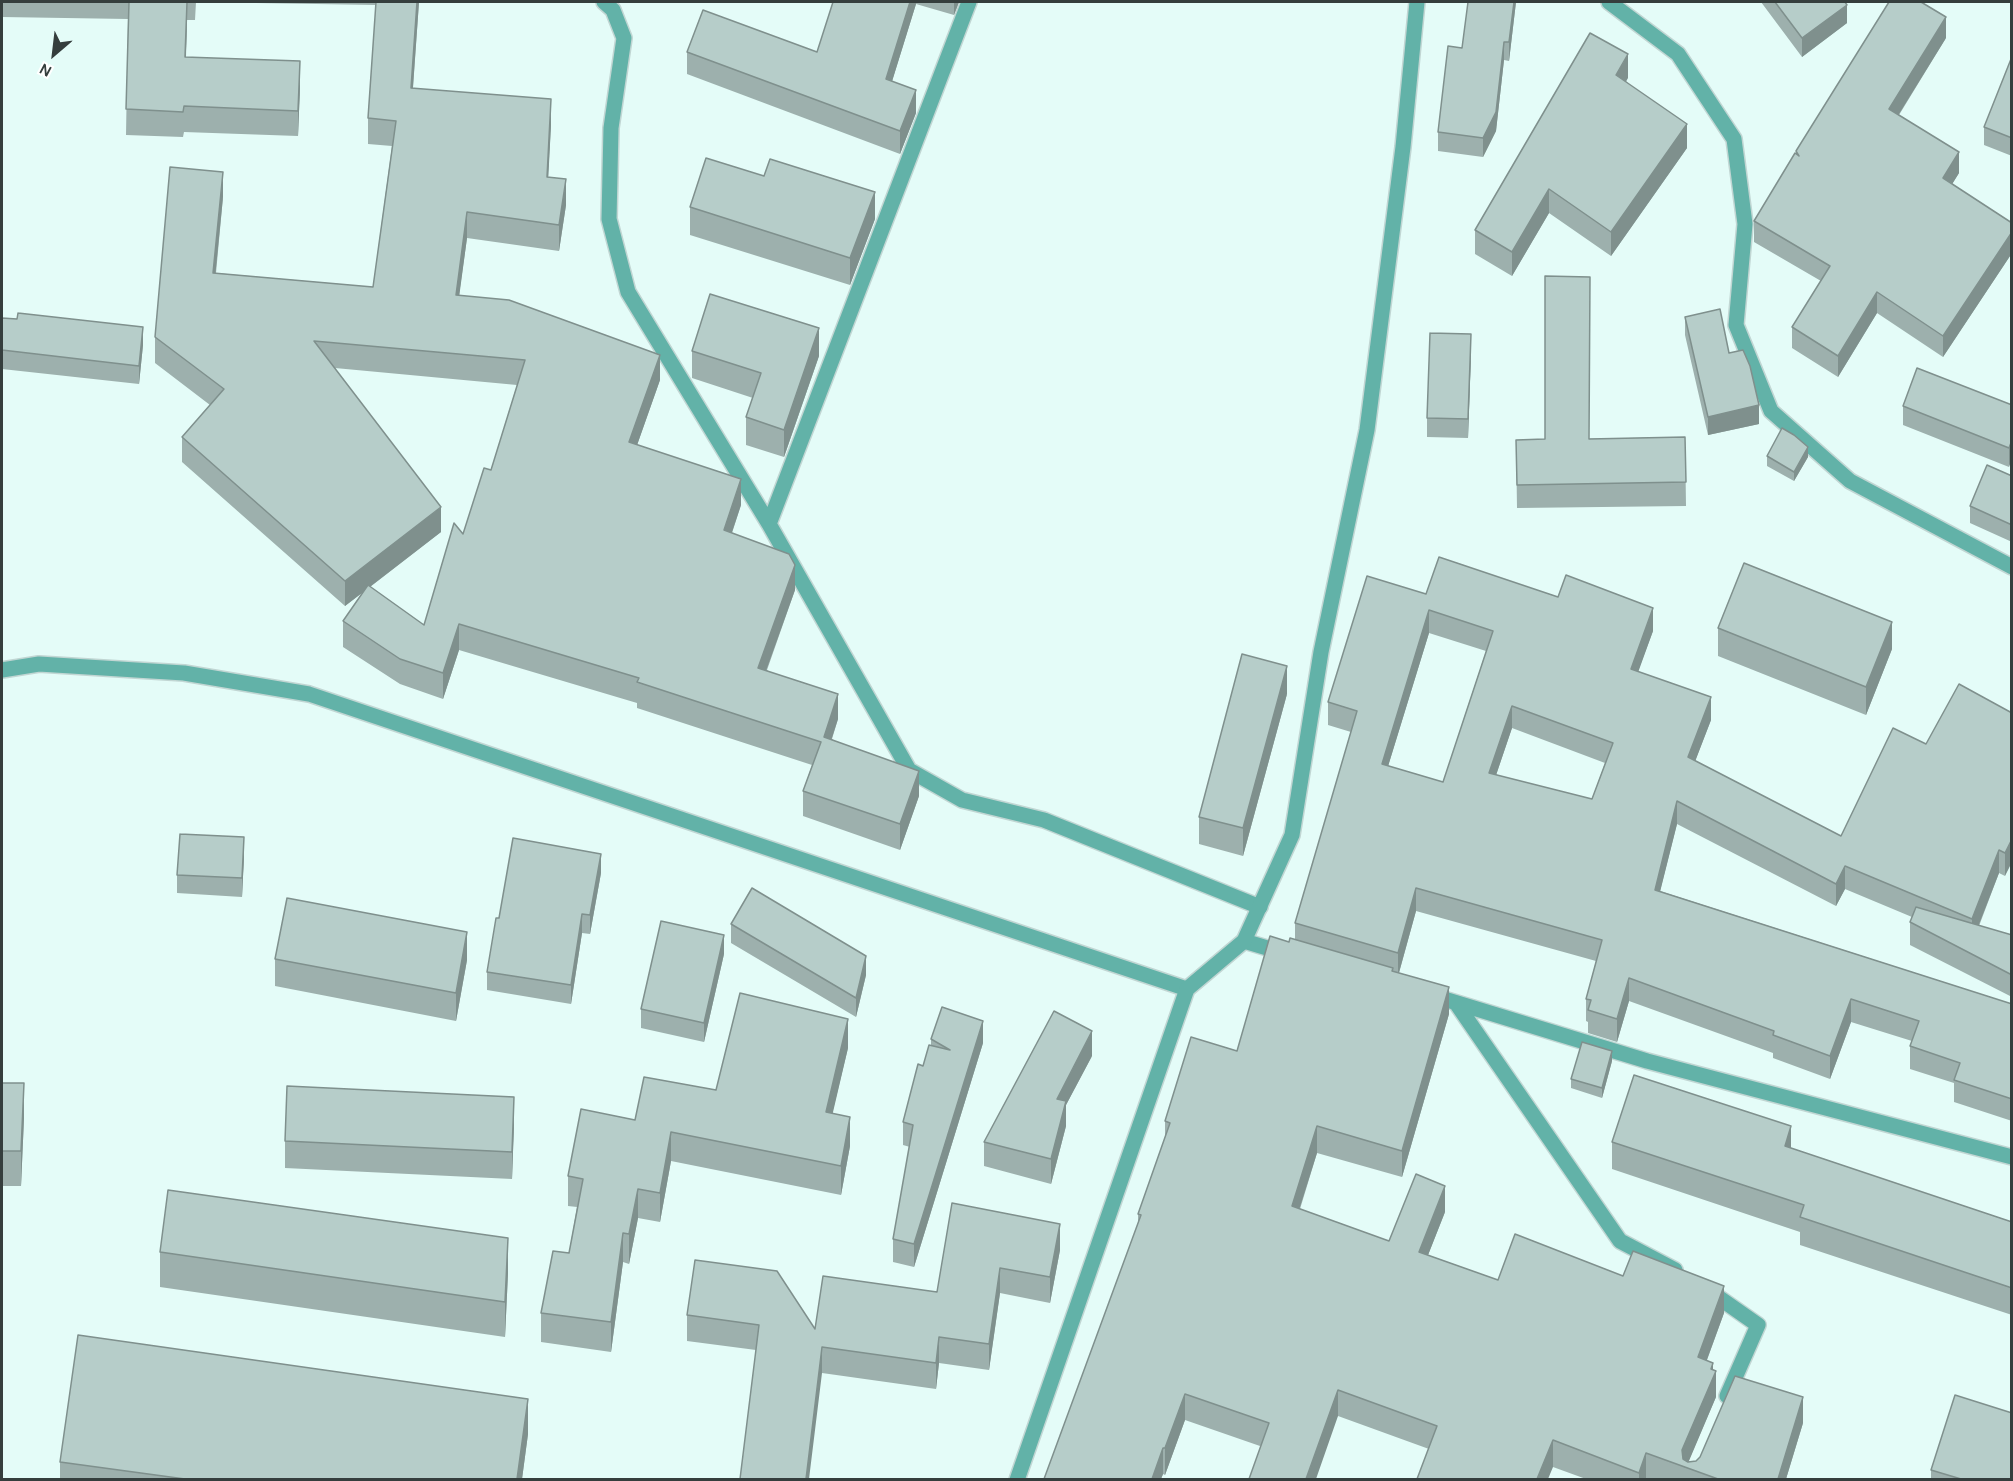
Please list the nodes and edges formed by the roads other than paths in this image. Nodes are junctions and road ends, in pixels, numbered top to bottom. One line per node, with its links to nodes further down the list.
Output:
1 (604, 2): 5 (street)
2 (969, 2): 5 (street)
3 (1417, 2): 8 (street)
4 (1609, 2): 6 (street)
5 (769, 524): 8 (street)
6 (2012, 567)
7 (2, 670): 11 (street)
8 (1260, 907): 9 (street)
9 (1244, 941): 10 (street); 11 (street)
10 (1299, 957)
11 (1186, 989): 16 (street)
12 (1412, 990): 13 (street)
13 (1456, 1003): 14 (street); 15 (street)
14 (2012, 1157)
15 (1722, 1407)
16 (1017, 1479)

